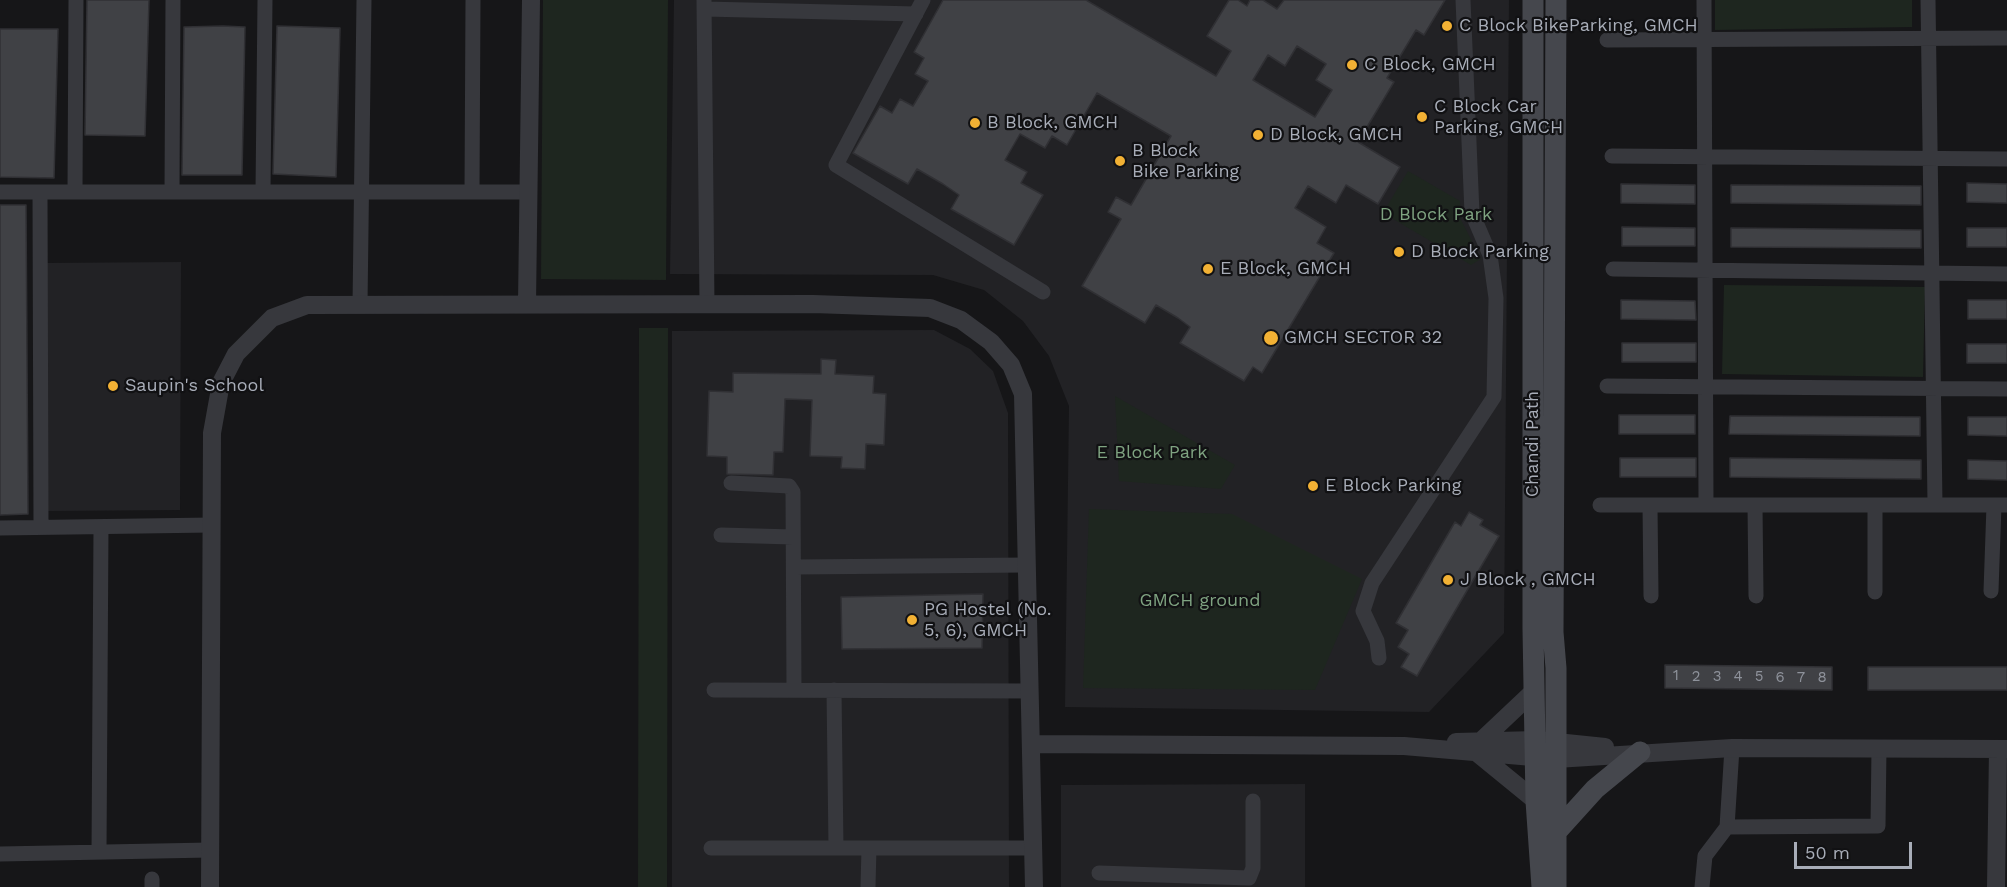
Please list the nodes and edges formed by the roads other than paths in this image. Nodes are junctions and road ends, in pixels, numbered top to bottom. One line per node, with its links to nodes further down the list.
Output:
1 (76, 0): 23 (street)
2 (172, 0): 24 (street)
3 (265, 0): 25 (street)
4 (364, 0): 27 (street)
5 (473, 0): 28 (street)
6 (531, 0): 29 (street)
7 (923, 0): 14 (street)
8 (1463, 0): 63 (street)
9 (1533, 0): 67 (main road, Chandi Path)
10 (1557, 0): 73 (main road, Chandi Path)
11 (1704, 0): 18 (street)
12 (1928, 0): 16 (street)
13 (705, 4): 14 (street); 37 (street)
14 (916, 14): 35 (street)
15 (2007, 38): 16 (street)
16 (1928, 39): 18 (street); 21 (street)
17 (1607, 40): 18 (street)
18 (1704, 40): 20 (street)
19 (1612, 156): 20 (street)
20 (1705, 157): 21 (street); 32 (street)
21 (1930, 158): 22 (street); 33 (street)
22 (2007, 159)
23 (75, 191): 24 (street); 30 (street)
24 (172, 191): 25 (street)
25 (263, 191): 27 (street)
26 (0, 192): 30 (street)
27 (362, 192): 28 (street); 38 (street)
28 (472, 192): 29 (street)
29 (528, 192): 36 (street)
30 (40, 193): 52 (street)
31 (1613, 268): 32 (street)
32 (1705, 270): 33 (street); 40 (street)
33 (1932, 273): 34 (street); 41 (street)
34 (2007, 274)
35 (1043, 292)
36 (527, 304): 37 (street); 38 (street)
37 (707, 304): 57 (street)
38 (360, 305): 51 (street)
39 (1607, 386): 40 (street)
40 (1706, 386): 41 (street); 44 (street)
41 (1934, 388): 42 (street); 45 (street)
42 (2007, 389)
43 (731, 483): 56 (street)
44 (1706, 504): 47 (street); 48 (street)
45 (1935, 504): 49 (street); 50 (street)
46 (1600, 505): 47 (street)
47 (1650, 505): 61 (street)
48 (1755, 505): 49 (street); 62 (street)
49 (1875, 505): 60 (street)
50 (2000, 505): 59 (street)
51 (212, 525): 53 (street); 84 (street)
52 (41, 527): 53 (street); 54 (street)
53 (101, 527): 85 (street)
54 (0, 528)
55 (721, 535): 56 (street)
56 (793, 537): 58 (street)
57 (1027, 565): 58 (street); 68 (street)
58 (794, 567): 65 (street)
59 (1991, 591)
60 (1875, 592)
61 (1651, 596)
62 (1756, 596)
63 (1378, 658)
64 (714, 690): 65 (street)
65 (794, 690): 66 (street)
66 (834, 690): 68 (street); 81 (street)
67 (1535, 690): 70 (street); 73 (main road, Chandi Path)
68 (1030, 691): 69 (street)
69 (1031, 744): 70 (street); 83 (street)
70 (1479, 746): 73 (street); 77 (street)
71 (1732, 748): 72 (street); 75 (street); 78 (street)
72 (1880, 748): 74 (street); 78 (street)
73 (1547, 749): 75 (street); 77 (main road, Chandi Path); 79 (main road, Chandi Path)
74 (2002, 749): 95 (street)
75 (1640, 752): 79 (main road)
76 (1253, 801): 88 (street)
77 (1536, 801): 92 (main road, Chandi Path)
78 (1727, 827): 94 (street)
79 (1557, 831): 93 (main road, Chandi Path)
80 (711, 848): 81 (street)
81 (836, 848): 82 (street)
82 (868, 848): 83 (street); 90 (street)
83 (1034, 848): 91 (street)
84 (210, 850): 85 (street); 89 (street)
85 (99, 852): 86 (street)
86 (0, 854)
87 (1099, 873): 88 (street)
88 (1169, 881)
89 (210, 887)
90 (868, 887)
91 (1034, 887)
92 (1542, 887)
93 (1556, 887)
94 (1702, 887)
95 (1996, 887)

